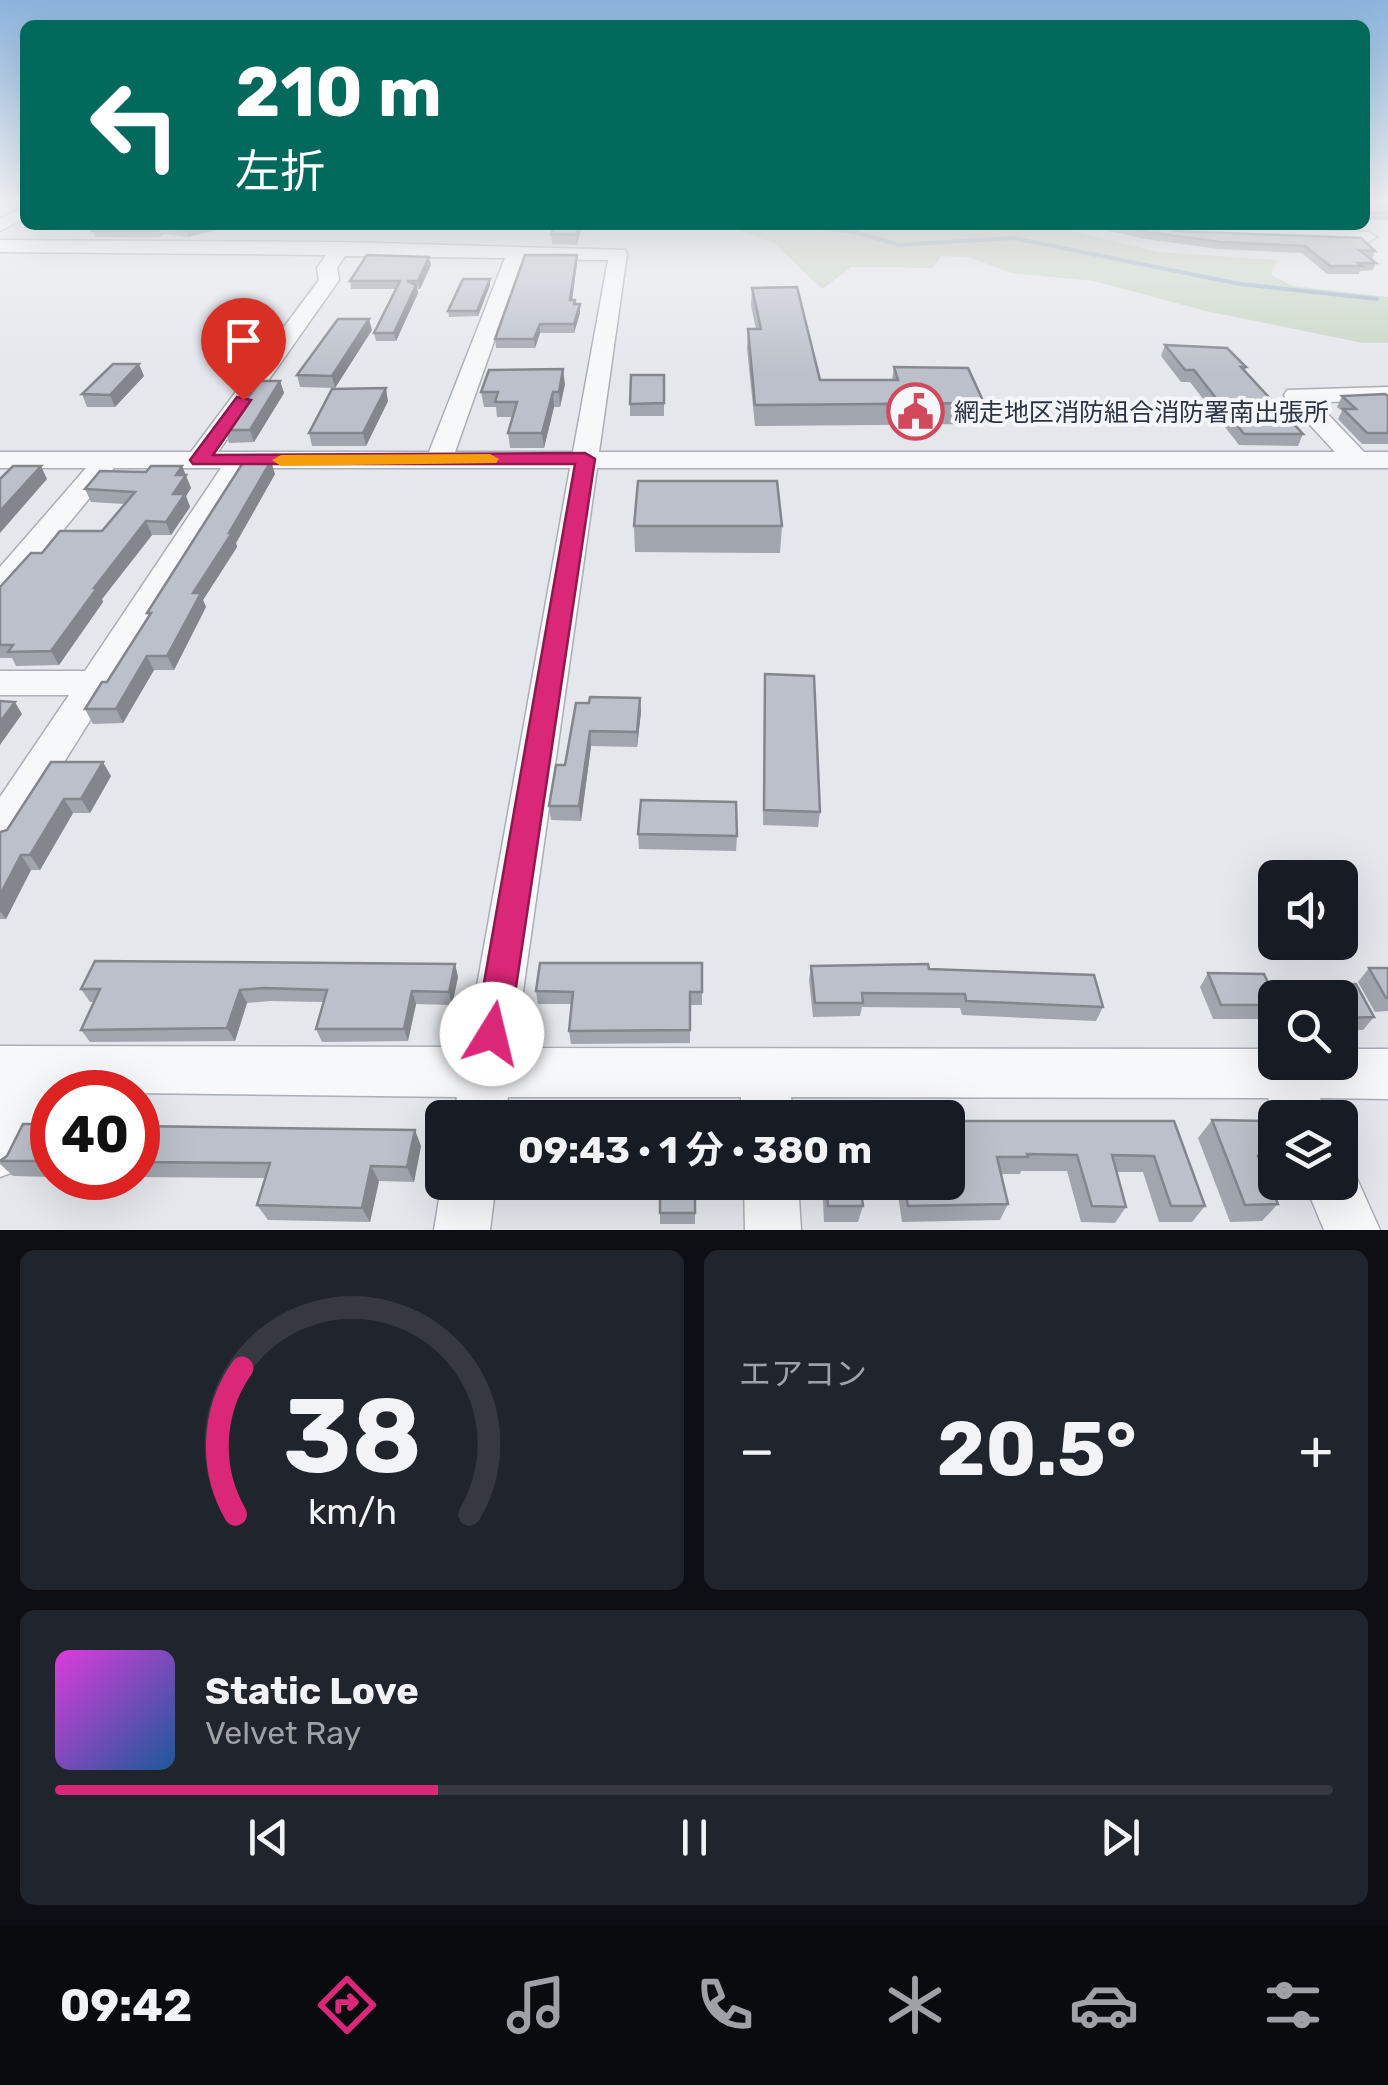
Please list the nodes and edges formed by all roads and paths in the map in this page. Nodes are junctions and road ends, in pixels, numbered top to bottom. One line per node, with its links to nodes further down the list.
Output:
1 (334, 257): 7 (street)
2 (514, 257): 9 (street)
3 (617, 257): 5 (street)
4 (1388, 394): 10 (street)
5 (585, 459): 9 (street); 10 (street); 19 (street)
6 (0, 460): 12 (street)
7 (200, 460): 8 (street); 12 (street)
8 (240, 460): 9 (street); 15 (street)
9 (440, 460)
10 (1357, 460): 11 (street)
11 (1388, 460)
12 (106, 461): 13 (street)
13 (0, 588)
14 (0, 682): 15 (street)
15 (96, 683): 16 (street)
16 (0, 830)
17 (20, 1071): 19 (street); 22 (street)
18 (1388, 1074): 20 (street)
19 (482, 1094): 21 (street)
20 (1292, 1095): 21 (street)
21 (766, 1096)
22 (0, 1152)
23 (466, 1200): 26 (street)
24 (772, 1200): 27 (street)
25 (1339, 1200): 28 (street)
26 (462, 1230)
27 (773, 1230)
28 (1352, 1230)

